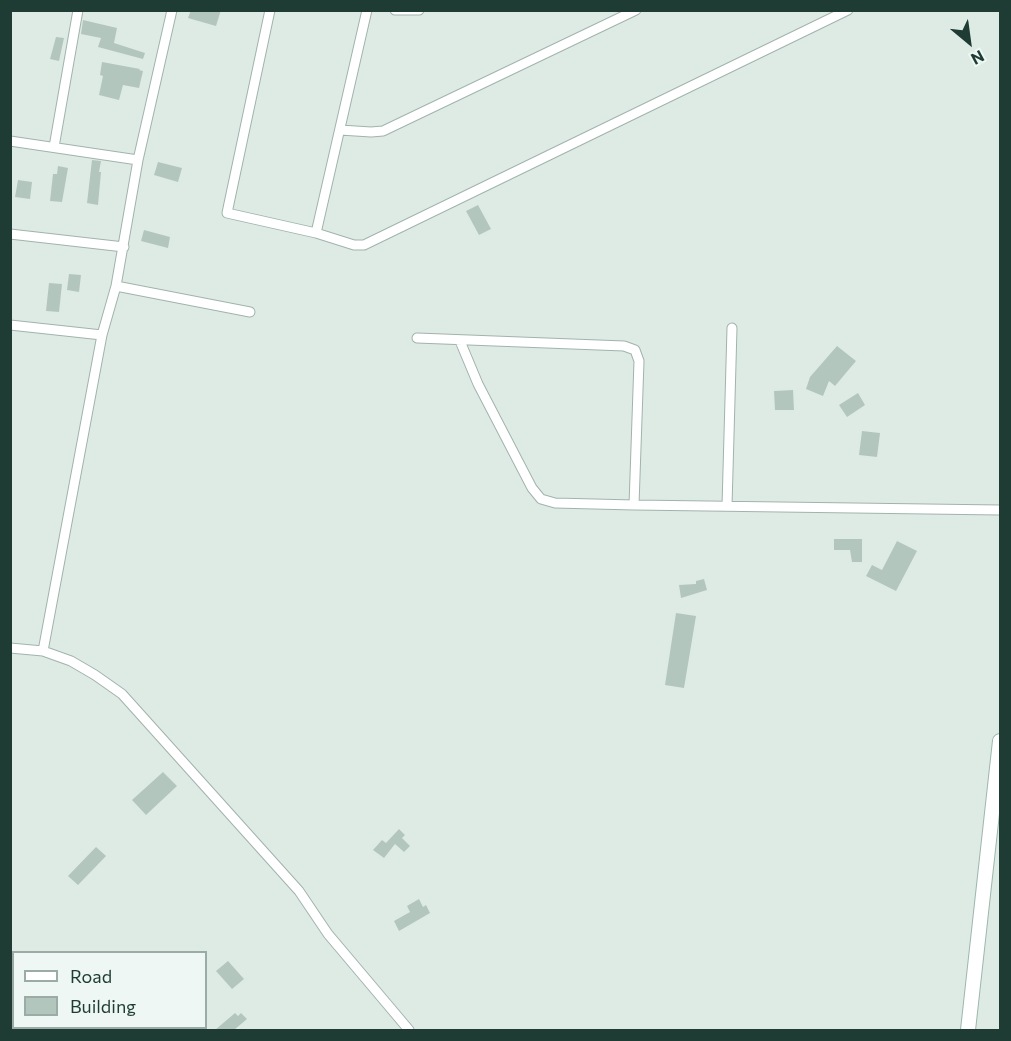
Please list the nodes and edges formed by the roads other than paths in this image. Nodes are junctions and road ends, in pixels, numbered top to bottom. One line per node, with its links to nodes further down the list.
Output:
1 (78, 10): 11 (street)
2 (172, 10): 12 (street)
3 (270, 10): 13 (street)
4 (367, 10): 9 (street)
5 (395, 10): 6 (street)
6 (419, 10)
7 (636, 10): 9 (street)
8 (848, 10): 13 (street)
9 (340, 130): 13 (street)
10 (10, 141): 11 (street)
11 (54, 147): 12 (street)
12 (138, 160): 15 (street)
13 (316, 233)
14 (10, 234): 15 (street)
15 (124, 247): 16 (street)
16 (116, 286): 17 (street); 20 (street)
17 (250, 312)
18 (10, 325): 20 (street)
19 (732, 328): 24 (street)
20 (102, 335): 27 (street)
21 (417, 338): 22 (street)
22 (460, 341): 23 (street); 23 (street)
23 (634, 505): 24 (street)
24 (727, 506): 25 (street)
25 (1000, 510)
26 (10, 648): 27 (street)
27 (43, 651): 29 (street)
28 (1000, 741): 30 (street)
29 (410, 1030)
30 (968, 1030)

